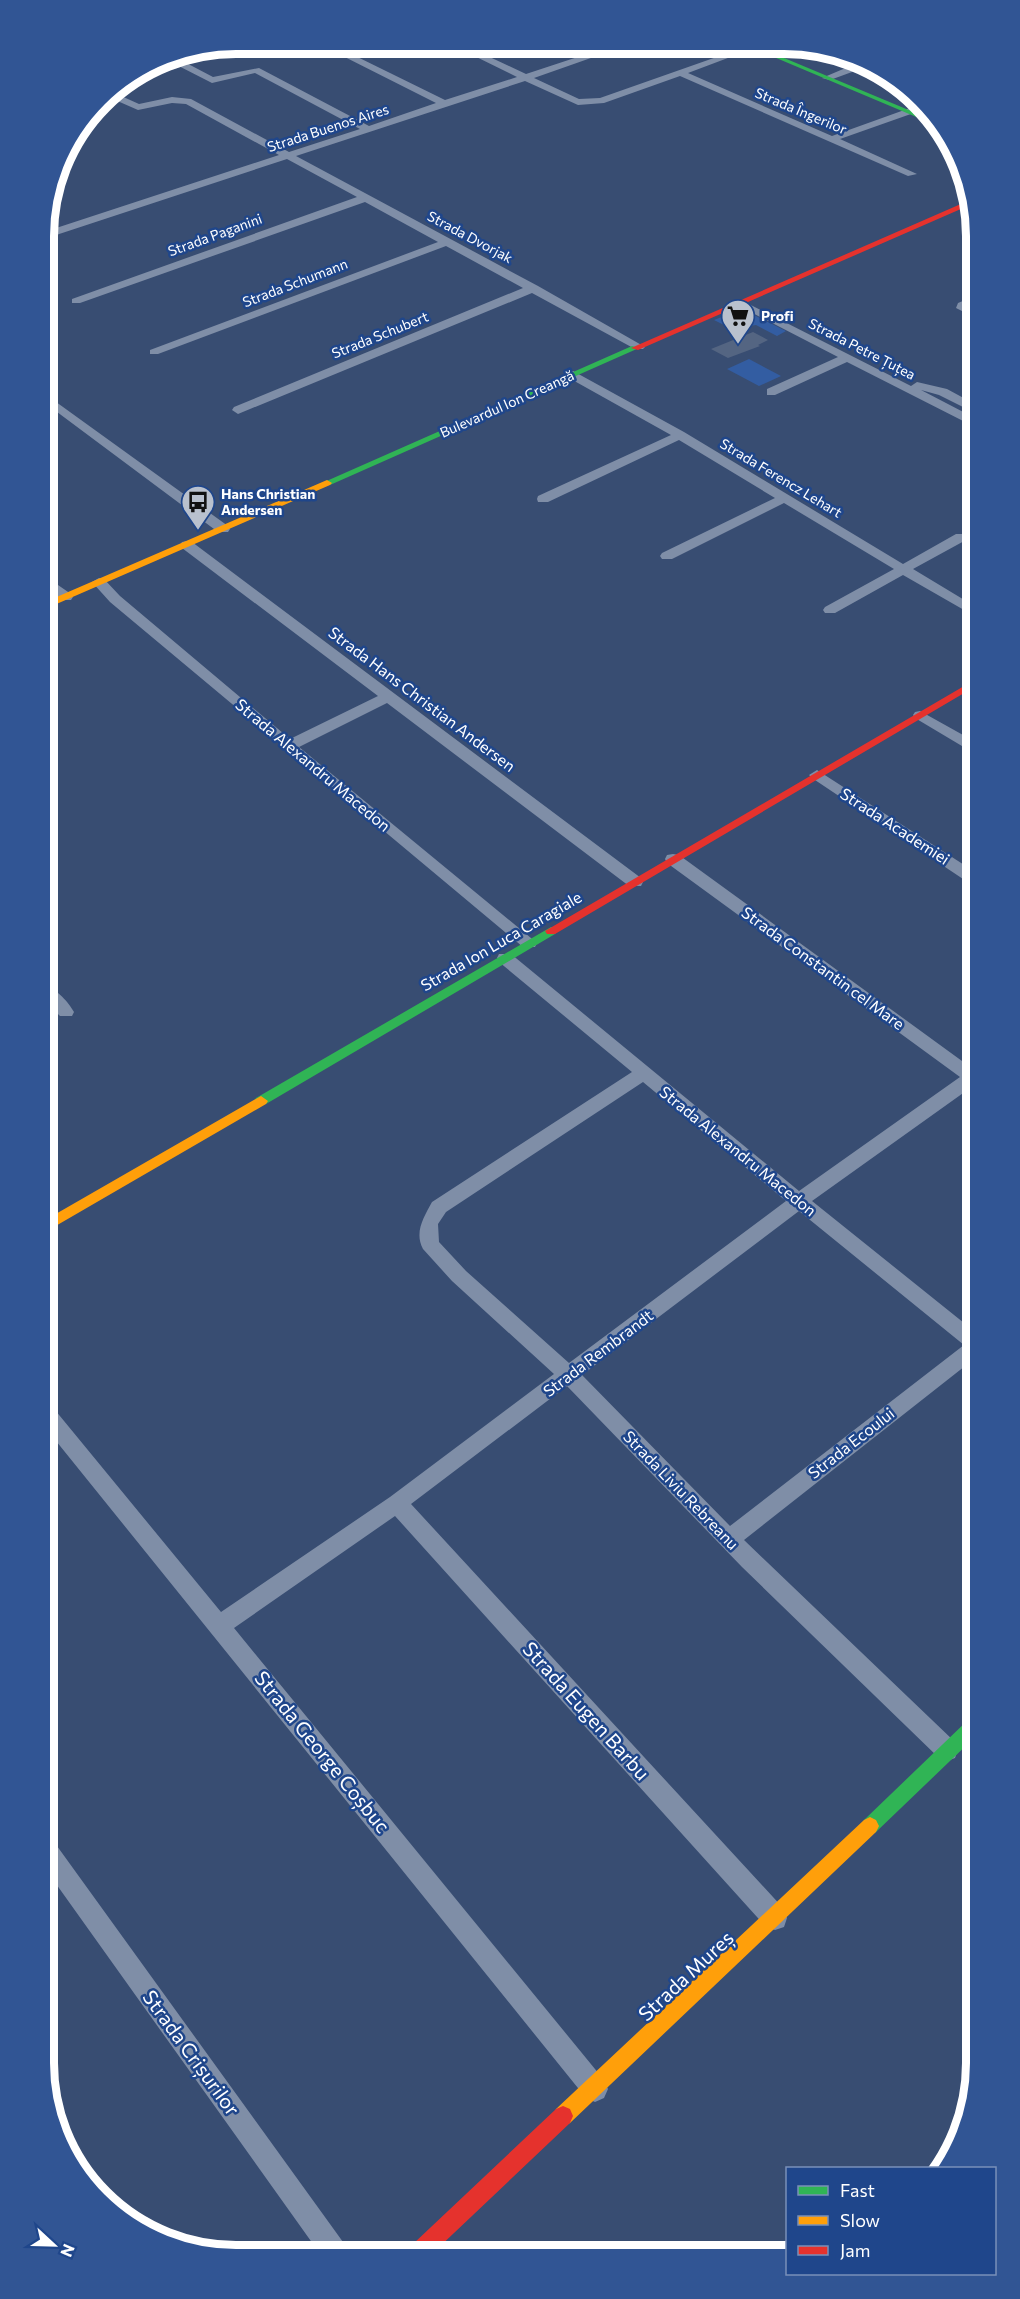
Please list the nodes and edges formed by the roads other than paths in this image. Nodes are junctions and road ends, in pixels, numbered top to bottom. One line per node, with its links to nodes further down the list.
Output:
1 (344, 54): 12 (street)
2 (476, 54): 9 (street)
3 (598, 54): 9 (street, Strada Buenos Aires)
4 (733, 54): 8 (street)
5 (770, 54): 10 (street)
6 (180, 63): 16 (street)
7 (853, 68): 10 (street)
8 (680, 73): 9 (street); 17 (street, Strada Îngerilor)
9 (526, 77): 12 (street, Strada Buenos Aires)
10 (827, 78): 14 (street)
11 (117, 98): 18 (street, Strada Dvorjak)
12 (445, 104): 16 (street, Strada Buenos Aires)
13 (915, 109): 14 (street)
14 (909, 112): 15 (street); 17 (street)
15 (921, 117)
16 (368, 129): 18 (street, Strada Buenos Aires)
17 (832, 139): 19 (street, Strada Îngerilor)
18 (286, 156): 20 (street, Strada Dvorjak); 22 (street, Strada Buenos Aires)
19 (912, 174)
20 (364, 198): 23 (street, Strada Dvorjak); 25 (street, Strada Paganini)
21 (963, 205): 26 (street, Bulevardul Ion Creangă)
22 (54, 233)
23 (447, 242): 24 (street, Strada Dvorjak); 28 (street, Strada Schumann)
24 (534, 288): 27 (street, Strada Dvorjak); 35 (street, Strada Schubert)
25 (76, 301)
26 (741, 303): 27 (street, Bulevardul Ion Creangă); 29 (street, Strada Petre Țuțea)
27 (639, 347): 30 (street, Bulevardul Ion Creangă)
28 (154, 352)
29 (846, 358): 31 (street, Strada Petre Țuțea); 32 (street)
30 (573, 375): 37 (street, Strada Ferencz Lehart); 40 (street, Bulevardul Ion Creangă)
31 (893, 382): 34 (street); 36 (street, Strada Petre Țuțea)
32 (771, 392)
33 (54, 405): 40 (street)
34 (966, 405)
35 (238, 410)
36 (966, 418)
37 (680, 435): 38 (street, Strada Ferencz Lehart); 39 (street)
38 (784, 498): 43 (street); 44 (street, Strada Ferencz Lehart)
39 (543, 499)
40 (223, 529): 42 (street, Bulevardul Ion Creangă)
41 (961, 537): 44 (street)
42 (187, 544): 45 (street, Bulevardul Ion Creangă); 52 (street, Strada Hans Christian Andersen)
43 (668, 556)
44 (904, 568): 49 (street, Strada Ferencz Lehart); 50 (street)
45 (99, 582): 47 (street, Bulevardul Ion Creangă); 55 (street, Strada Alexandru Macedon)
46 (54, 587): 47 (street)
47 (66, 597): 48 (street, Bulevardul Ion Creangă)
48 (54, 602)
49 (966, 606)
50 (830, 609)
51 (966, 688): 53 (street, Strada Ion Luca Caragiale)
52 (388, 696): 55 (street); 59 (street, Strada Hans Christian Andersen)
53 (920, 715): 54 (street); 56 (street, Strada Ion Luca Caragiale)
54 (966, 743)
55 (289, 747): 60 (street, Strada Alexandru Macedon)
56 (817, 775): 57 (street, Strada Ion Luca Caragiale); 58 (street, Strada Academiei)
57 (673, 858): 59 (street, Strada Ion Luca Caragiale); 65 (street, Strada Constantin cel Mare)
58 (966, 873)
59 (635, 882): 60 (street, Strada Ion Luca Caragiale)
60 (529, 943): 61 (street, Strada Ion Luca Caragiale)
61 (505, 957): 64 (street, Strada Alexandru Macedon); 68 (street, Strada Ion Luca Caragiale)
62 (54, 1000): 63 (street)
63 (66, 1012)
64 (644, 1073): 67 (street, Strada Alexandru Macedon); 71 (street, Strada Liviu Rebreanu)
65 (966, 1073)
66 (966, 1081): 67 (street, Strada Rembrandt)
67 (799, 1202): 69 (street, Strada Alexandru Macedon); 71 (street, Strada Rembrandt)
68 (54, 1222)
69 (966, 1336)
70 (966, 1354): 74 (street, Strada Ecoului)
71 (569, 1375): 73 (street, Strada Rembrandt); 74 (street, Strada Liviu Rebreanu)
72 (54, 1423): 75 (street, Strada George Coșbuc)
73 (397, 1503): 75 (street, Strada Rembrandt); 78 (street, Strada Eugen Barbu)
74 (729, 1539): 76 (street, Strada Liviu Rebreanu)
75 (220, 1625): 79 (street, Strada George Coșbuc)
76 (965, 1739): 78 (street, Strada Mureș)
77 (54, 1861): 80 (street, Strada Crișurilor)
78 (775, 1918): 79 (street, Strada Mureș)
79 (595, 2089): 81 (street, Strada Mureș)
80 (329, 2245)
81 (426, 2245)

